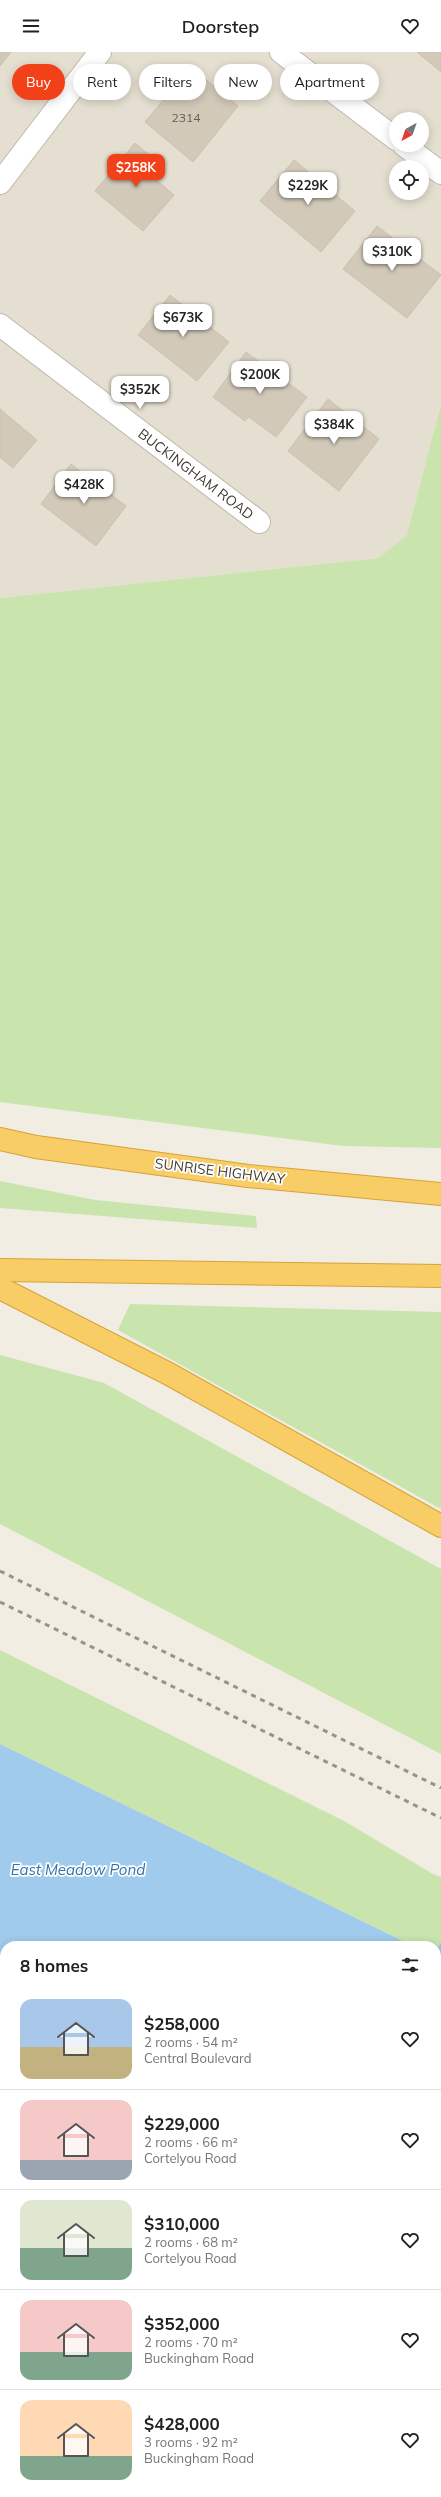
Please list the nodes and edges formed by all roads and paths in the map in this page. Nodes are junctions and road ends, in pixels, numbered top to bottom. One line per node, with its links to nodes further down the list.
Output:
1 (100, 52): 6 (street)
2 (281, 52): 3 (street)
3 (389, 134)
4 (413, 152): 5 (street)
5 (441, 173)
6 (0, 184)
7 (0, 325): 8 (street, BUCKINGHAM ROAD)
8 (259, 522)
9 (0, 1139): 10 (highway, SUNRISE HIGHWAY)
10 (441, 1194)
11 (0, 1270): 12 (highway)
12 (441, 1276)
13 (0, 1288): 14 (highway)
14 (441, 1526)

